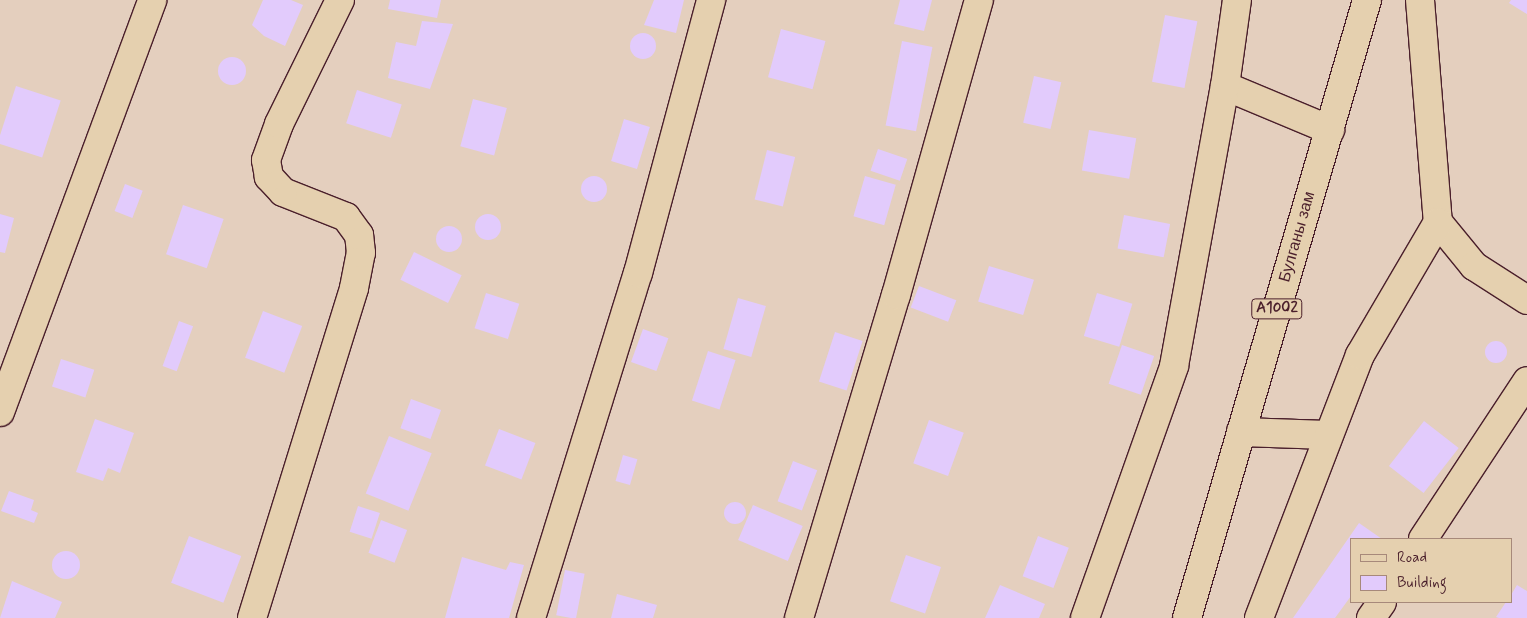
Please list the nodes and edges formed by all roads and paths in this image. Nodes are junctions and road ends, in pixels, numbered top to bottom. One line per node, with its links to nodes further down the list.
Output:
1 (152, 0): 13 (main road)
2 (340, 0): 18 (main road)
3 (711, 0): 19 (main road)
4 (979, 0): 20 (main road)
5 (1237, 0): 8 (main road)
6 (1367, 0): 9 (main road, Булганы зам / A1002)
7 (1420, 0): 10 (main road)
8 (1225, 86): 9 (main road); 21 (main road)
9 (1330, 130): 14 (main road, Булганы зам / A1002)
10 (1438, 222): 11 (main road); 15 (main road)
11 (1527, 300)
12 (1527, 381): 16 (main road)
13 (0, 412)
14 (1241, 432): 15 (main road); 22 (main road, Булганы зам / A1002)
15 (1328, 435): 23 (main road)
16 (1424, 538)
17 (1381, 603): 24 (main road)
18 (252, 618)
19 (531, 618)
20 (799, 618)
21 (1084, 618)
22 (1187, 618)
23 (1259, 618)
24 (1371, 618)

